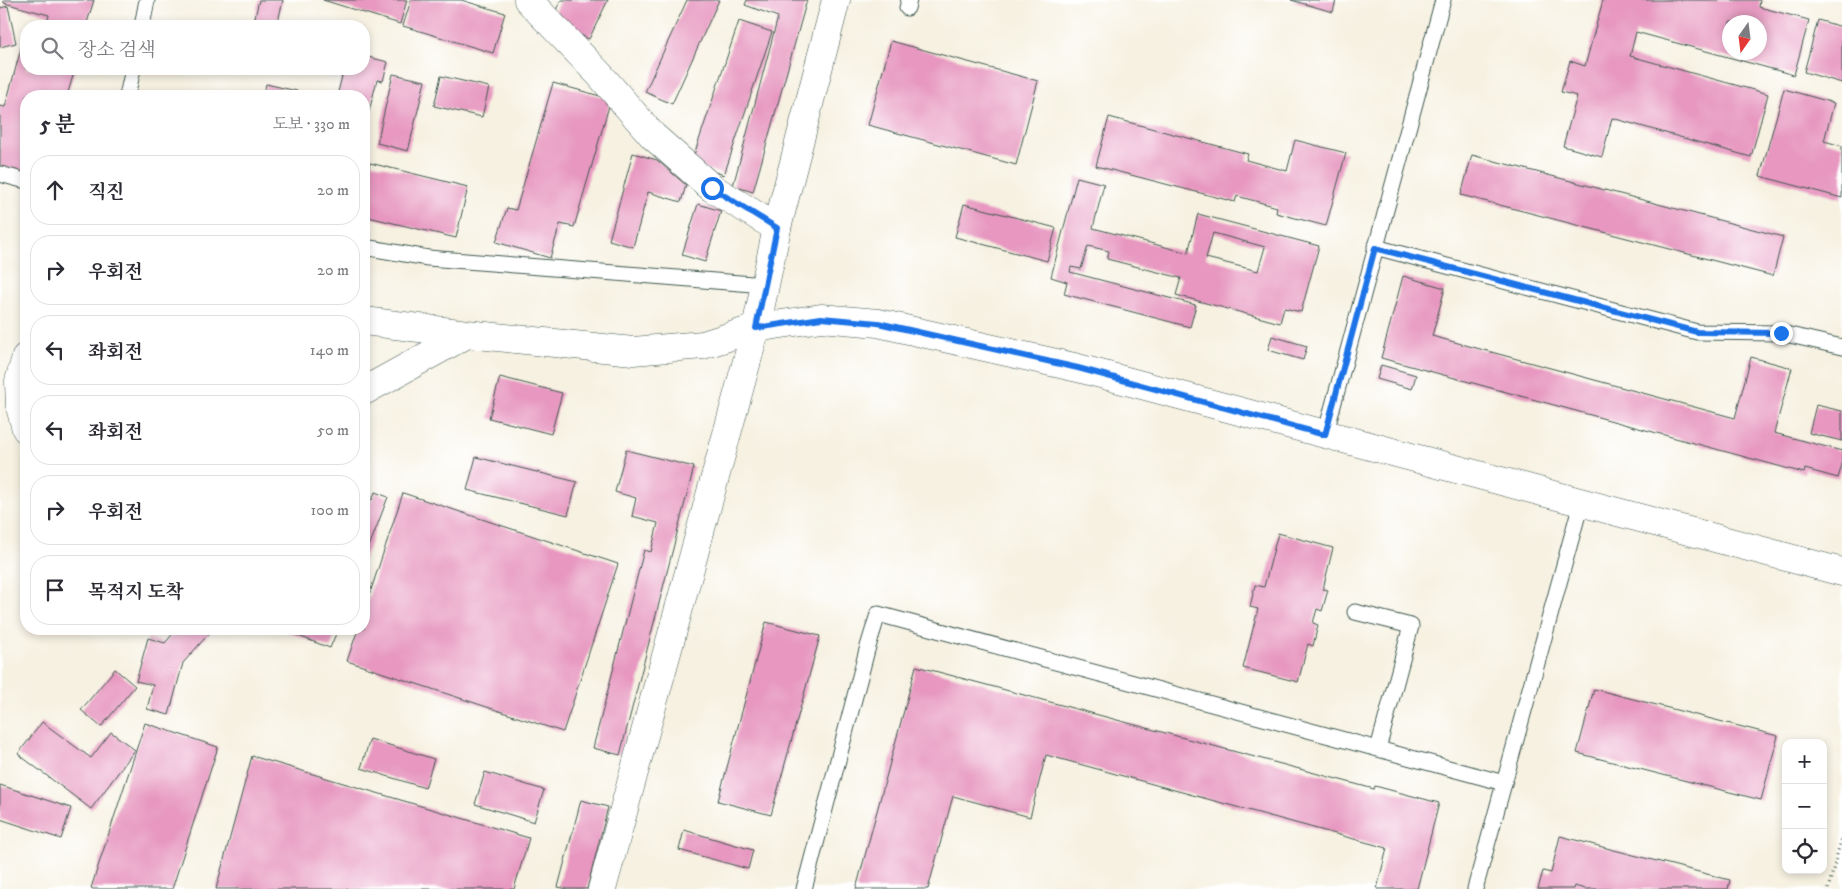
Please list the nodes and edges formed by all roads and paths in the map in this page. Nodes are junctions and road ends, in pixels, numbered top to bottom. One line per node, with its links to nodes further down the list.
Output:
1 (147, 0): 5 (lane)
2 (528, 0): 10 (street)
3 (836, 0): 10 (street)
4 (1443, 0): 11 (lane)
5 (143, 20)
6 (132, 75): 7 (lane)
7 (128, 90)
8 (0, 174): 9 (lane)
9 (20, 179)
10 (777, 228): 13 (street)
11 (1375, 248): 17 (lane); 21 (lane)
12 (370, 249): 13 (lane)
13 (765, 285): 15 (street)
14 (370, 321): 16 (street)
15 (756, 328): 16 (street); 21 (street); 28 (street)
16 (467, 334): 19 (street)
17 (1842, 347)
18 (20, 377): 20 (street)
19 (370, 388)
20 (20, 407)
21 (1325, 435): 22 (street)
22 (1581, 503): 23 (street); 26 (lane)
23 (1842, 572)
24 (1355, 612): 25 (lane)
25 (1378, 749): 26 (lane); 29 (lane)
26 (1504, 784): 30 (lane)
27 (1842, 836): 31 (path)
28 (602, 889)
29 (804, 889)
30 (1475, 889)
31 (1828, 889)

